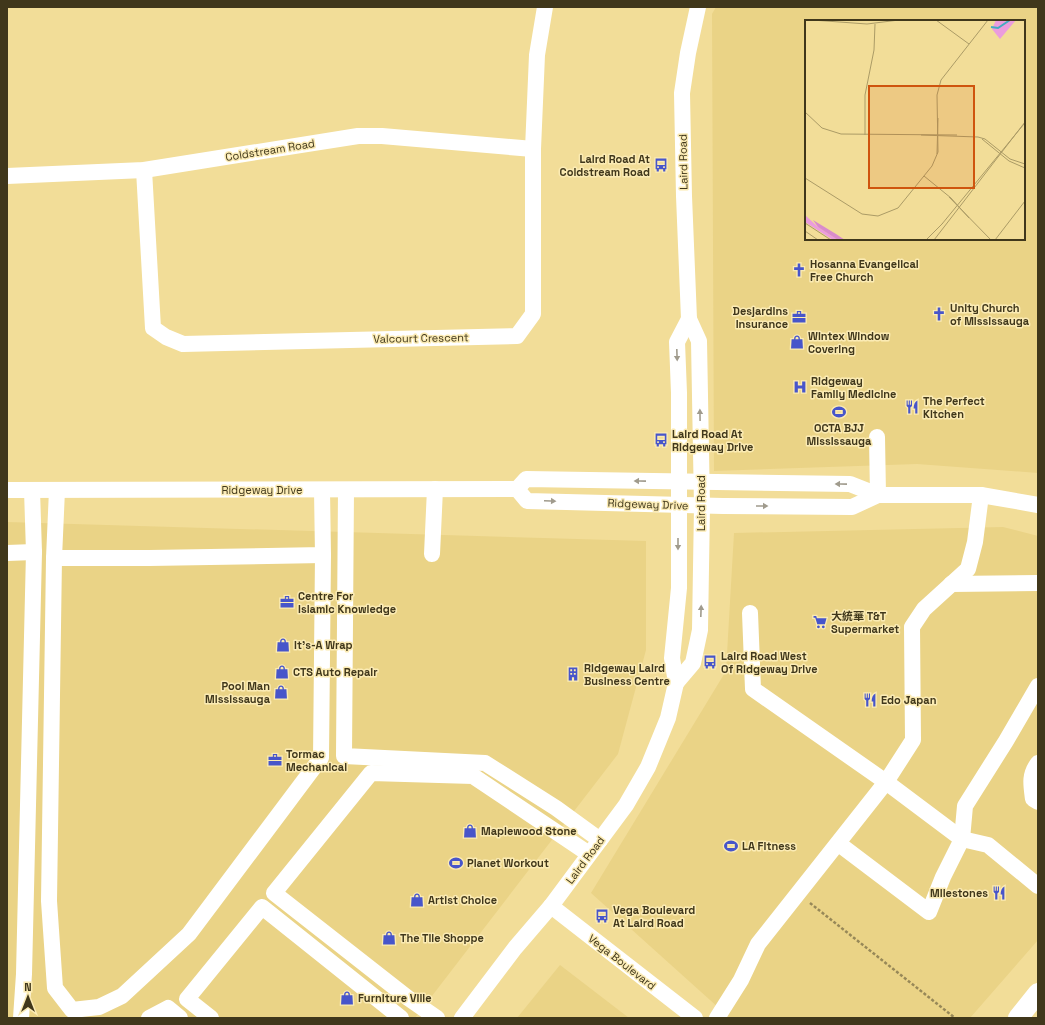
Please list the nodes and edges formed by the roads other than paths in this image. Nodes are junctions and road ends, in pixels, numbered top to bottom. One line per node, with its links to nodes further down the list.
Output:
1 (545, 7): 3 (street, Valcourt Crescent)
2 (698, 7): 6 (street, Laird Road)
3 (533, 149): 4 (street, Coldstream Road); 4 (street, Valcourt Crescent)
4 (144, 170): 5 (street, Coldstream Road)
5 (7, 176)
6 (689, 319): 8 (street, Laird Road, one-way to 8); 9 (street, Laird Road, one-way to 6)
7 (877, 437): 17 (street)
8 (679, 482): 9 (street, Ridgeway Drive); 11 (street, Ridgeway Drive, one-way to 11); 19 (street, Laird Road)
9 (701, 482): 17 (street, Ridgeway Drive, one-way to 9); 21 (street, Laird Road)
10 (435, 489): 11 (street, Ridgeway Drive); 16 (street, Ridgeway Drive); 24 (street)
11 (517, 489): 19 (street, Ridgeway Drive, one-way to 19)
12 (7, 490): 13 (street, Ridgeway Drive)
13 (32, 490): 14 (street, Ridgeway Drive); 22 (street)
14 (57, 490): 15 (street, Ridgeway Drive); 26 (street)
15 (322, 490): 16 (street, Ridgeway Drive); 25 (street)
16 (346, 490): 36 (street)
17 (878, 495): 18 (street, Ridgeway Drive); 21 (street, Ridgeway Drive, one-way to 17)
18 (981, 495): 20 (street, Ridgeway Drive); 28 (street)
19 (679, 505): 21 (street, Ridgeway Drive); 30 (street, Laird Road, one-way to 30)
20 (1038, 505)
21 (702, 506): 30 (street, Laird Road, one-way to 21)
22 (34, 552): 23 (street); 42 (street)
23 (7, 553)
24 (432, 554)
25 (323, 555): 26 (street); 26 (street)
26 (54, 558)
27 (1038, 582): 28 (street)
28 (951, 584): 33 (street)
29 (750, 613): 33 (street)
30 (676, 683): 36 (street, Laird Road)
31 (1038, 686): 35 (street)
32 (1038, 763): 34 (street)
33 (886, 782): 35 (street); 37 (street)
34 (1038, 802)
35 (962, 839): 37 (street); 39 (street)
36 (600, 840): 38 (street, Laird Road)
37 (839, 844): 50 (street)
38 (589, 854): 40 (street, Laird Road); 47 (street)
39 (1038, 886)
40 (551, 906): 48 (street, Laird Road); 49 (street, Vega Boulevard)
41 (1038, 993): 51 (main road)
42 (21, 1018)
43 (149, 1018): 44 (street)
44 (180, 1018)
45 (211, 1018): 46 (street)
46 (401, 1018)
47 (437, 1018)
48 (462, 1018)
49 (695, 1018)
50 (717, 1018)
51 (1018, 1018)

